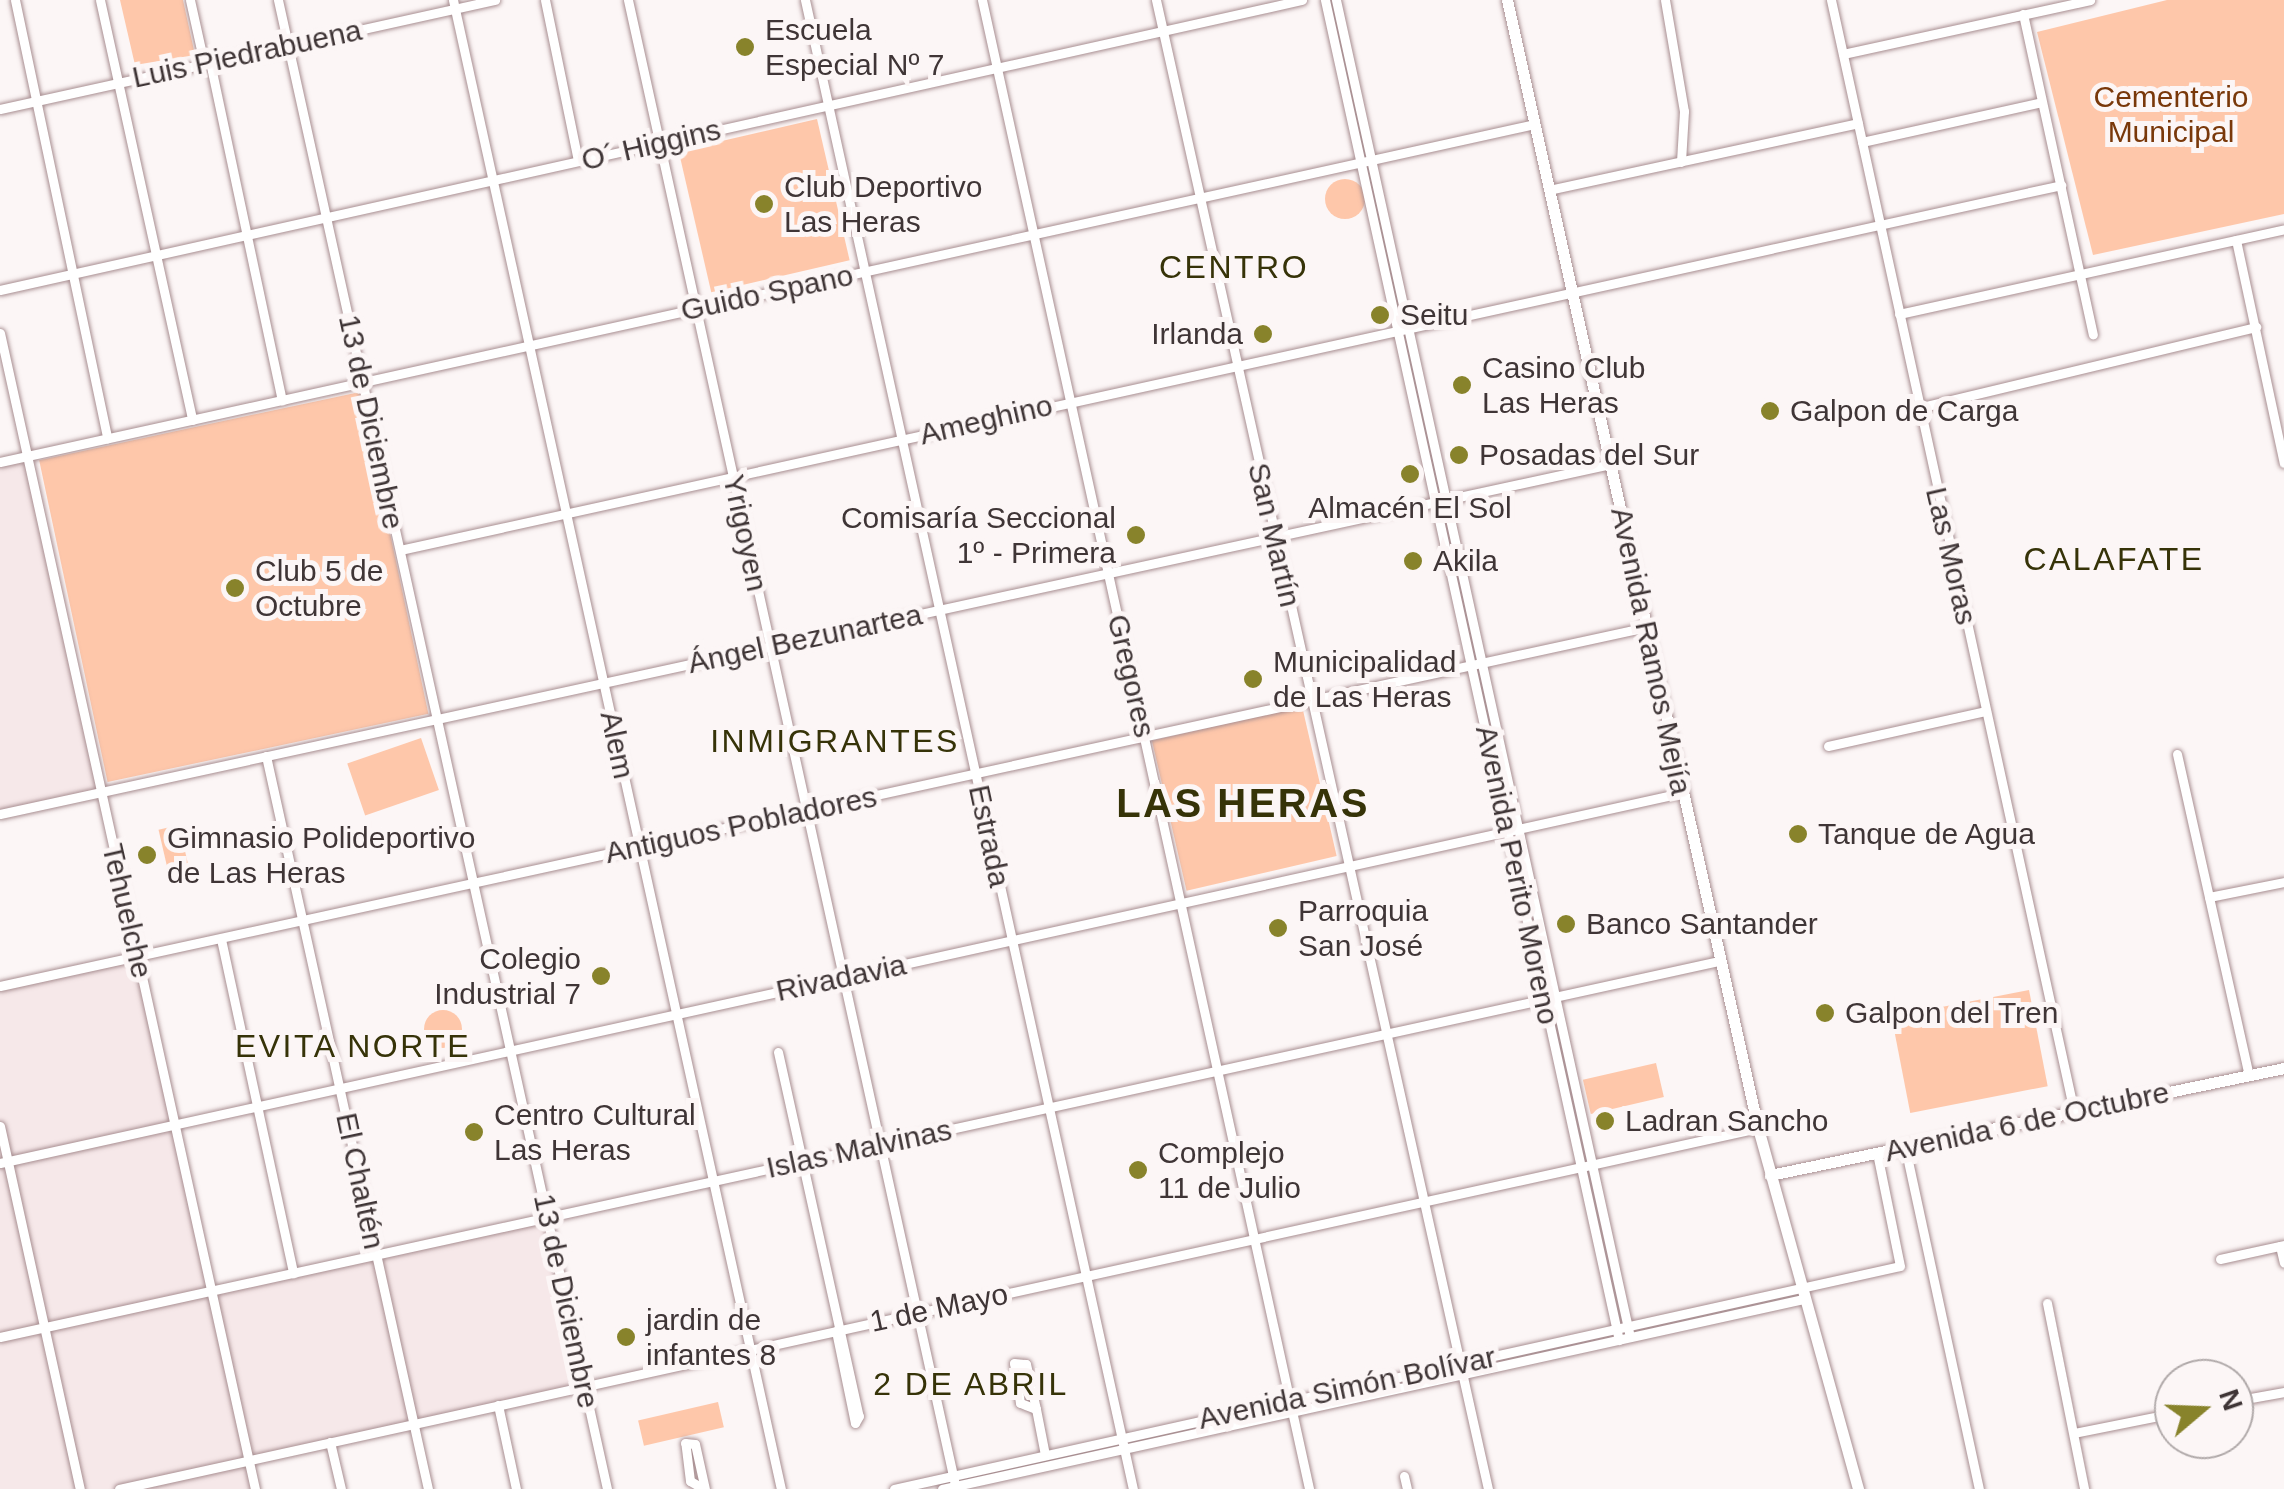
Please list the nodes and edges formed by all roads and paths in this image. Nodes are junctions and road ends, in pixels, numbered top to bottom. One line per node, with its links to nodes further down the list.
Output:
1 (15, 0): 26 (street)
2 (100, 0): 25 (street)
3 (190, 0): 23 (street)
4 (278, 0): 21 (street, 13 de Diciembre)
5 (495, 0): 18 (street, Luis Piedrabuena)
6 (545, 0): 34 (street)
7 (628, 0): 33 (street, Yrigoyen)
8 (805, 0): 28 (street, Estrada)
9 (982, 0): 24 (street, Gregores)
10 (1156, 0): 20 (street, San Martín)
11 (1302, 0): 20 (street, O´ Higgins)
12 (1325, 0): 35 (street, Avenida Perito Moreno)
13 (1336, 0): 35 (street, Avenida Perito Moreno)
14 (1507, 0): 31 (main road, Avenida Ramos Mejía)
15 (1665, 0): 36 (street)
16 (1831, 0): 22 (street, Las Moras)
17 (2090, 0): 19 (street)
18 (454, 4): 21 (street, Luis Piedrabuena); 37 (street, Alem)
19 (2023, 14): 22 (street); 27 (street)
20 (1163, 31): 24 (street, O´ Higgins); 40 (street, San Martín)
21 (288, 45): 23 (street, Luis Piedrabuena); 41 (street, 13 de Diciembre)
22 (1843, 54): 30 (street, Las Moras)
23 (207, 63): 25 (street, Luis Piedrabuena); 44 (street)
24 (997, 68): 28 (street, O´ Higgins); 45 (street, Gregores)
25 (118, 82): 26 (street, Luis Piedrabuena); 47 (street)
26 (36, 101): 29 (street, Luis Piedrabuena); 49 (street)
27 (2042, 102): 32 (street); 38 (street)
28 (828, 106): 33 (street, O´ Higgins); 48 (street, Estrada)
29 (0, 109)
30 (1858, 123): 32 (street, Las Moras); 36 (street)
31 (1534, 124): 35 (street, Guido Spano); 39 (main road, Avenida Ramos Mejía)
32 (1862, 142): 42 (street, Las Moras)
33 (659, 143): 34 (street, O´ Higgins); 53 (street, Yrigoyen)
34 (578, 161): 37 (street, O´ Higgins)
35 (1366, 162): 40 (street, Guido Spano); 56 (street, Avenida Perito Moreno)
36 (1681, 162): 39 (street)
37 (493, 180): 41 (street, O´ Higgins); 59 (street, Alem)
38 (2060, 185): 42 (street, Ameghino); 50 (street)
39 (1549, 190): 52 (main road, Avenida Ramos Mejía)
40 (1200, 198): 45 (street, Guido Spano); 60 (street, San Martín)
41 (326, 217): 44 (street, O´ Higgins); 61 (street, 13 de Diciembre)
42 (1880, 224): 52 (street, Ameghino); 54 (street, Las Moras)
43 (2284, 228): 46 (street)
44 (247, 235): 47 (street, O´ Higgins); 64 (street)
45 (1033, 235): 48 (street, Guido Spano); 65 (street, Gregores)
46 (2236, 240): 50 (street); 55 (street)
47 (157, 255): 49 (street, O´ Higgins); 67 (street)
48 (865, 272): 53 (street, Guido Spano); 69 (street, Estrada)
49 (72, 274): 51 (street, O´ Higgins); 68 (street)
50 (2080, 274): 54 (street); 58 (street)
51 (0, 290)
52 (1571, 290): 56 (street, Ameghino); 73 (main road, Avenida Ramos Mejía)
53 (696, 309): 59 (street, Guido Spano); 74 (street, Yrigoyen)
54 (1900, 314): 66 (street, Las Moras)
55 (2256, 327): 63 (street); 66 (street)
56 (1403, 328): 60 (street, Ameghino); 75 (street, Avenida Perito Moreno)
57 (0, 333): 70 (street, Tehuelche)
58 (2094, 334)
59 (530, 346): 61 (street, Guido Spano); 76 (street, Alem)
60 (1236, 365): 65 (street, Ameghino); 77 (street, San Martín)
61 (363, 382): 64 (street, Guido Spano); 78 (street, 13 de Diciembre)
62 (2284, 390): 63 (street)
63 (2269, 393): 72 (street)
64 (282, 400): 67 (street, Guido Spano)
65 (1070, 402): 69 (street, Ameghino); 79 (street, Gregores)
66 (1918, 408): 86 (street, Las Moras)
67 (192, 420): 68 (street, Guido Spano)
68 (107, 438): 70 (street, Guido Spano)
69 (902, 439): 74 (street, Ameghino); 80 (street, Estrada)
70 (26, 456): 71 (street, Guido Spano); 93 (street, Tehuelche)
71 (0, 462)
72 (2284, 463)
73 (1610, 464): 75 (street, Ángel Bezunartea); 81 (main road, Avenida Ramos Mejía)
74 (733, 476): 76 (street, Ameghino); 82 (street, Yrigoyen)
75 (1441, 501): 77 (street, Ángel Bezunartea); 83 (street, Avenida Perito Moreno)
76 (566, 513): 78 (street, Ameghino); 84 (street, Alem)
77 (1274, 537): 79 (street, Ángel Bezunartea); 85 (street, San Martín)
78 (400, 550): 87 (street, 13 de Diciembre)
79 (1107, 574): 80 (street, Ángel Bezunartea); 88 (street, Gregores)
80 (940, 610): 82 (street, Ángel Bezunartea); 92 (street, Estrada)
81 (1646, 628): 83 (street, Antiguos Pobladores); 94 (main road, Avenida Ramos Mejía)
82 (770, 647): 84 (street, Ángel Bezunartea); 95 (street, Yrigoyen)
83 (1477, 664): 85 (street, Antiguos Pobladores); 97 (street, Avenida Perito Moreno)
84 (604, 683): 87 (street, Ángel Bezunartea); 98 (street, Alem)
85 (1313, 700): 88 (street, Antiguos Pobladores); 99 (street, San Martín)
86 (1986, 711): 89 (street); 122 (street, Las Moras)
87 (437, 719): 91 (street, Ángel Bezunartea); 101 (street, 13 de Diciembre)
88 (1145, 736): 92 (street, Antiguos Pobladores); 103 (street, Gregores)
89 (1828, 746)
90 (2176, 754): 102 (street)
91 (266, 756): 93 (street, Ángel Bezunartea); 104 (street, El Chaltén)
92 (976, 774): 95 (street, Antiguos Pobladores); 106 (street, Estrada)
93 (101, 792): 96 (street, Ángel Bezunartea); 107 (street, Tehuelche)
94 (1682, 793): 97 (street, Rivadavia); 108 (main road, Avenida Ramos Mejía)
95 (807, 811): 98 (street, Antiguos Pobladores); 109 (street, Yrigoyen)
96 (0, 814)
97 (1513, 830): 99 (street, Rivadavia); 111 (street, Avenida Perito Moreno)
98 (640, 847): 101 (street, Antiguos Pobladores); 112 (street, Alem)
99 (1350, 867): 103 (street, Rivadavia); 113 (street, San Martín)
100 (2284, 882): 102 (street)
101 (474, 884): 104 (street, Antiguos Pobladores); 114 (street, 13 de Diciembre)
102 (2209, 897): 118 (street)
103 (1179, 904): 106 (street, Rivadavia); 117 (street, Gregores)
104 (302, 921): 105 (street, Antiguos Pobladores); 119 (street, El Chaltén)
105 (221, 939): 107 (street, Antiguos Pobladores); 120 (street)
106 (1012, 940): 109 (street, Rivadavia); 121 (street, Estrada)
107 (137, 957): 110 (street, Antiguos Pobladores); 123 (street, Tehuelche)
108 (1718, 961): 111 (street, Islas Malvinas); 125 (main road, Avenida Ramos Mejía)
109 (844, 978): 112 (street, Rivadavia); 126 (street, Yrigoyen)
110 (0, 986)
111 (1550, 998): 113 (street, Islas Malvinas); 131 (street, Avenida Perito Moreno)
112 (677, 1014): 114 (street, Rivadavia); 133 (street, Alem)
113 (1387, 1034): 117 (street, Islas Malvinas); 134 (street, San Martín)
114 (510, 1050): 119 (street, Rivadavia); 135 (street, 13 de Diciembre)
115 (778, 1052): 130 (street)
116 (2284, 1068): 118 (main road, Avenida 6 de Octubre)
117 (1216, 1071): 121 (street, Islas Malvinas); 136 (street, Gregores)
118 (2248, 1076): 122 (main road, Avenida 6 de Octubre)
119 (340, 1088): 120 (street, Rivadavia); 138 (street, El Chaltén)
120 (257, 1106): 123 (street, Rivadavia); 141 (street)
121 (1049, 1108): 126 (street, Islas Malvinas); 142 (street, Estrada)
122 (2074, 1112): 127 (main road, Avenida 6 de Octubre)
123 (174, 1124): 129 (street, Rivadavia); 143 (street, Tehuelche)
124 (0, 1126): 129 (street)
125 (1758, 1128): 131 (street, 1 de Mayo); 132 (main road, Avenida Ramos Mejía)
126 (880, 1144): 130 (street, Islas Malvinas); 146 (street, Yrigoyen)
127 (1905, 1148): 128 (main road, Avenida 6 de Octubre); 187 (street)
128 (1877, 1153): 132 (main road, Avenida 6 de Octubre); 144 (street)
129 (4, 1162): 147 (street)
130 (802, 1162): 133 (street, Islas Malvinas); 149 (street)
131 (1587, 1166): 134 (street, 1 de Mayo); 148 (street, Avenida Perito Moreno)
132 (1770, 1176): 144 (main road, Avenida Ramos Mejía)
133 (714, 1181): 135 (street, Islas Malvinas); 153 (street, Alem)
134 (1422, 1202): 136 (street, 1 de Mayo); 154 (street, San Martín)
135 (547, 1217): 138 (street, Islas Malvinas); 155 (street, 13 de Diciembre)
136 (1253, 1239): 142 (street, 1 de Mayo); 159 (street, Gregores)
137 (2282, 1246): 139 (street); 140 (street)
138 (376, 1255): 141 (street, Islas Malvinas); 162 (street, El Chaltén)
139 (2220, 1259)
140 (2284, 1264)
141 (293, 1274): 143 (street, Islas Malvinas)
142 (1086, 1276): 146 (street, 1 de Mayo); 164 (street, Estrada)
143 (211, 1291): 147 (street, Islas Malvinas); 168 (street, Tehuelche)
144 (1801, 1294): 148 (street, Avenida Simón Bolívar); 151 (street, Avenida Simón Bolívar); 186 (main road, Avenida Ramos Mejía)
145 (2047, 1303): 163 (street)
146 (918, 1313): 149 (street, 1 de Mayo); 170 (street, Yrigoyen)
147 (44, 1327): 150 (street, Islas Malvinas); 171 (street)
148 (1622, 1327): 151 (street, Avenida Perito Moreno); 152 (street, Avenida Perito Moreno); 154 (street, Avenida Simón Bolívar)
149 (836, 1331): 149 (street); 153 (street, 1 de Mayo)
150 (0, 1337)
151 (1630, 1338): 152 (street, Avenida Simón Bolívar)
152 (1619, 1340): 154 (street, Avenida Simón Bolívar)
153 (751, 1350): 155 (street, 1 de Mayo); 179 (street, Alem)
154 (1461, 1368): 159 (street, Avenida Simón Bolívar); 185 (street, San Martín)
155 (585, 1386): 158 (street, 1 de Mayo); 177 (street, 13 de Diciembre)
156 (2284, 1392): 157 (street)
157 (2254, 1398)
158 (498, 1406): 162 (street, 1 de Mayo); 176 (street)
159 (1289, 1407): 164 (street, Avenida Simón Bolívar); 166 (street, Avenida Simón Bolívar); 183 (street, Gregores)
160 (1036, 1410): 160 (street); 167 (street)
161 (2154, 1417): 163 (street)
162 (414, 1424): 165 (street, 1 de Mayo); 175 (street, El Chaltén)
163 (2074, 1433): 188 (street)
164 (1122, 1437): 166 (street, Estrada); 167 (street, Avenida Simón Bolívar)
165 (330, 1442): 168 (street, 1 de Mayo); 174 (street)
166 (1124, 1448): 170 (street, Avenida Simón Bolívar); 182 (street, Estrada)
167 (1045, 1455): 170 (street, Avenida Simón Bolívar)
168 (249, 1460): 172 (street, 1 de Mayo); 173 (street, Tehuelche)
169 (1404, 1476): 184 (street)
170 (955, 1484): 180 (street, Avenida Simón Bolívar); 181 (street, Avenida Simón Bolívar)
171 (80, 1489)
172 (120, 1489)
173 (255, 1489)
174 (341, 1489)
175 (428, 1489)
176 (516, 1489)
177 (608, 1489)
178 (704, 1489): 178 (street)
179 (781, 1489)
180 (894, 1489)
181 (942, 1489)
182 (1133, 1489)
183 (1309, 1489)
184 (1407, 1489)
185 (1488, 1489)
186 (1858, 1489)
187 (1979, 1489)
188 (2084, 1489)

